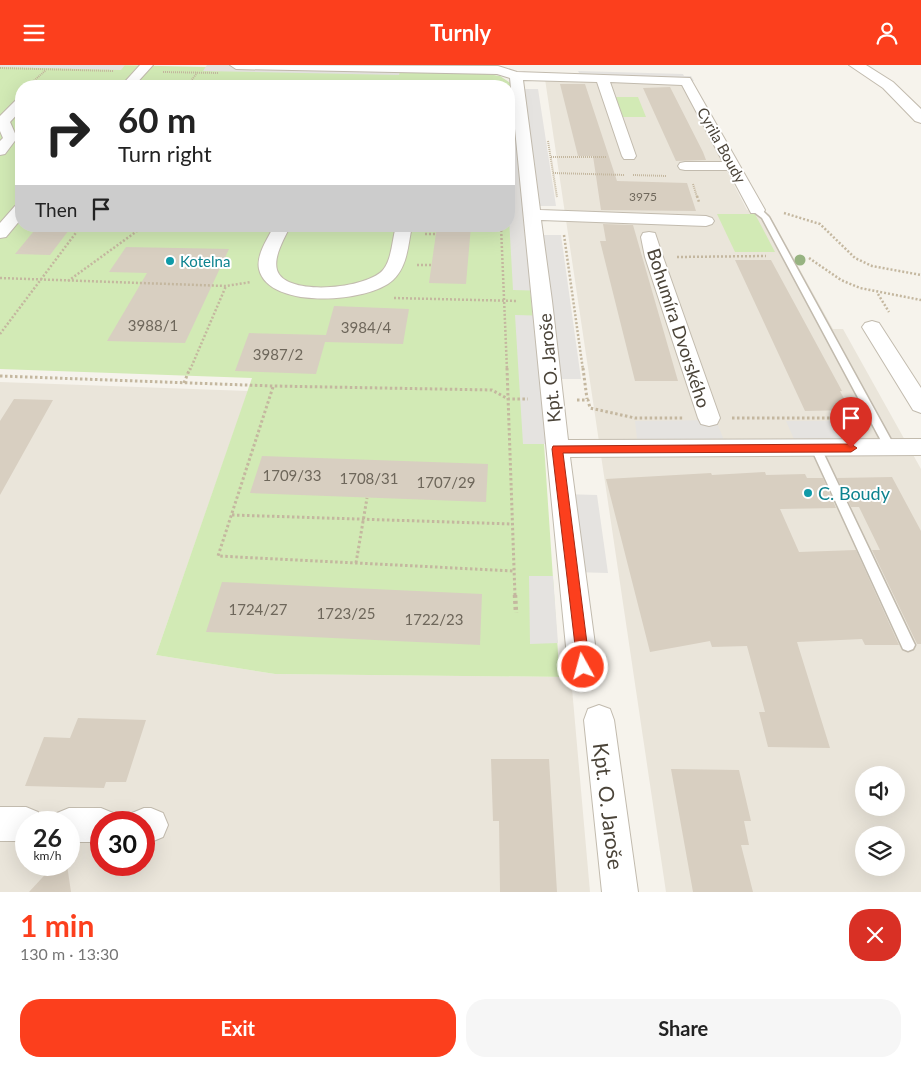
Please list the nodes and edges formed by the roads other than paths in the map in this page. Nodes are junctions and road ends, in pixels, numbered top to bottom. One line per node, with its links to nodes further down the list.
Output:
1 (147, 65): 7 (street)
2 (236, 65): 4 (street)
3 (856, 65): 9 (street)
4 (353, 66): 5 (street)
5 (512, 71): 6 (street); 15 (street, Kpt. O. Jaroše)
6 (602, 78): 11 (street); 12 (street, Cyrila Boudy)
7 (133, 80)
8 (15, 109): 10 (street)
9 (921, 118)
10 (0, 151)
11 (629, 156)
12 (734, 166): 13 (street); 14 (street, Cyrila Boudy)
13 (687, 171)
14 (756, 207): 25 (lane)
15 (532, 215): 17 (street); 28 (street, Kpt. O. Jaroše)
16 (15, 216): 20 (street)
17 (706, 221)
18 (280, 232): 19 (street)
19 (402, 232)
20 (0, 233)
21 (649, 237): 24 (street, Bohumíra Dvorského)
22 (872, 327): 23 (street)
23 (921, 405)
24 (709, 418)
25 (890, 447): 26 (street); 27 (street)
26 (921, 447)
27 (816, 448): 28 (street); 29 (lane)
28 (557, 449): 30 (street, Kpt. O. Jaroše)
29 (908, 645)
30 (583, 667)
31 (599, 720): 34 (street, Kpt. O. Jaroše)
32 (0, 824): 33 (street)
33 (15, 825)
34 (620, 892)

